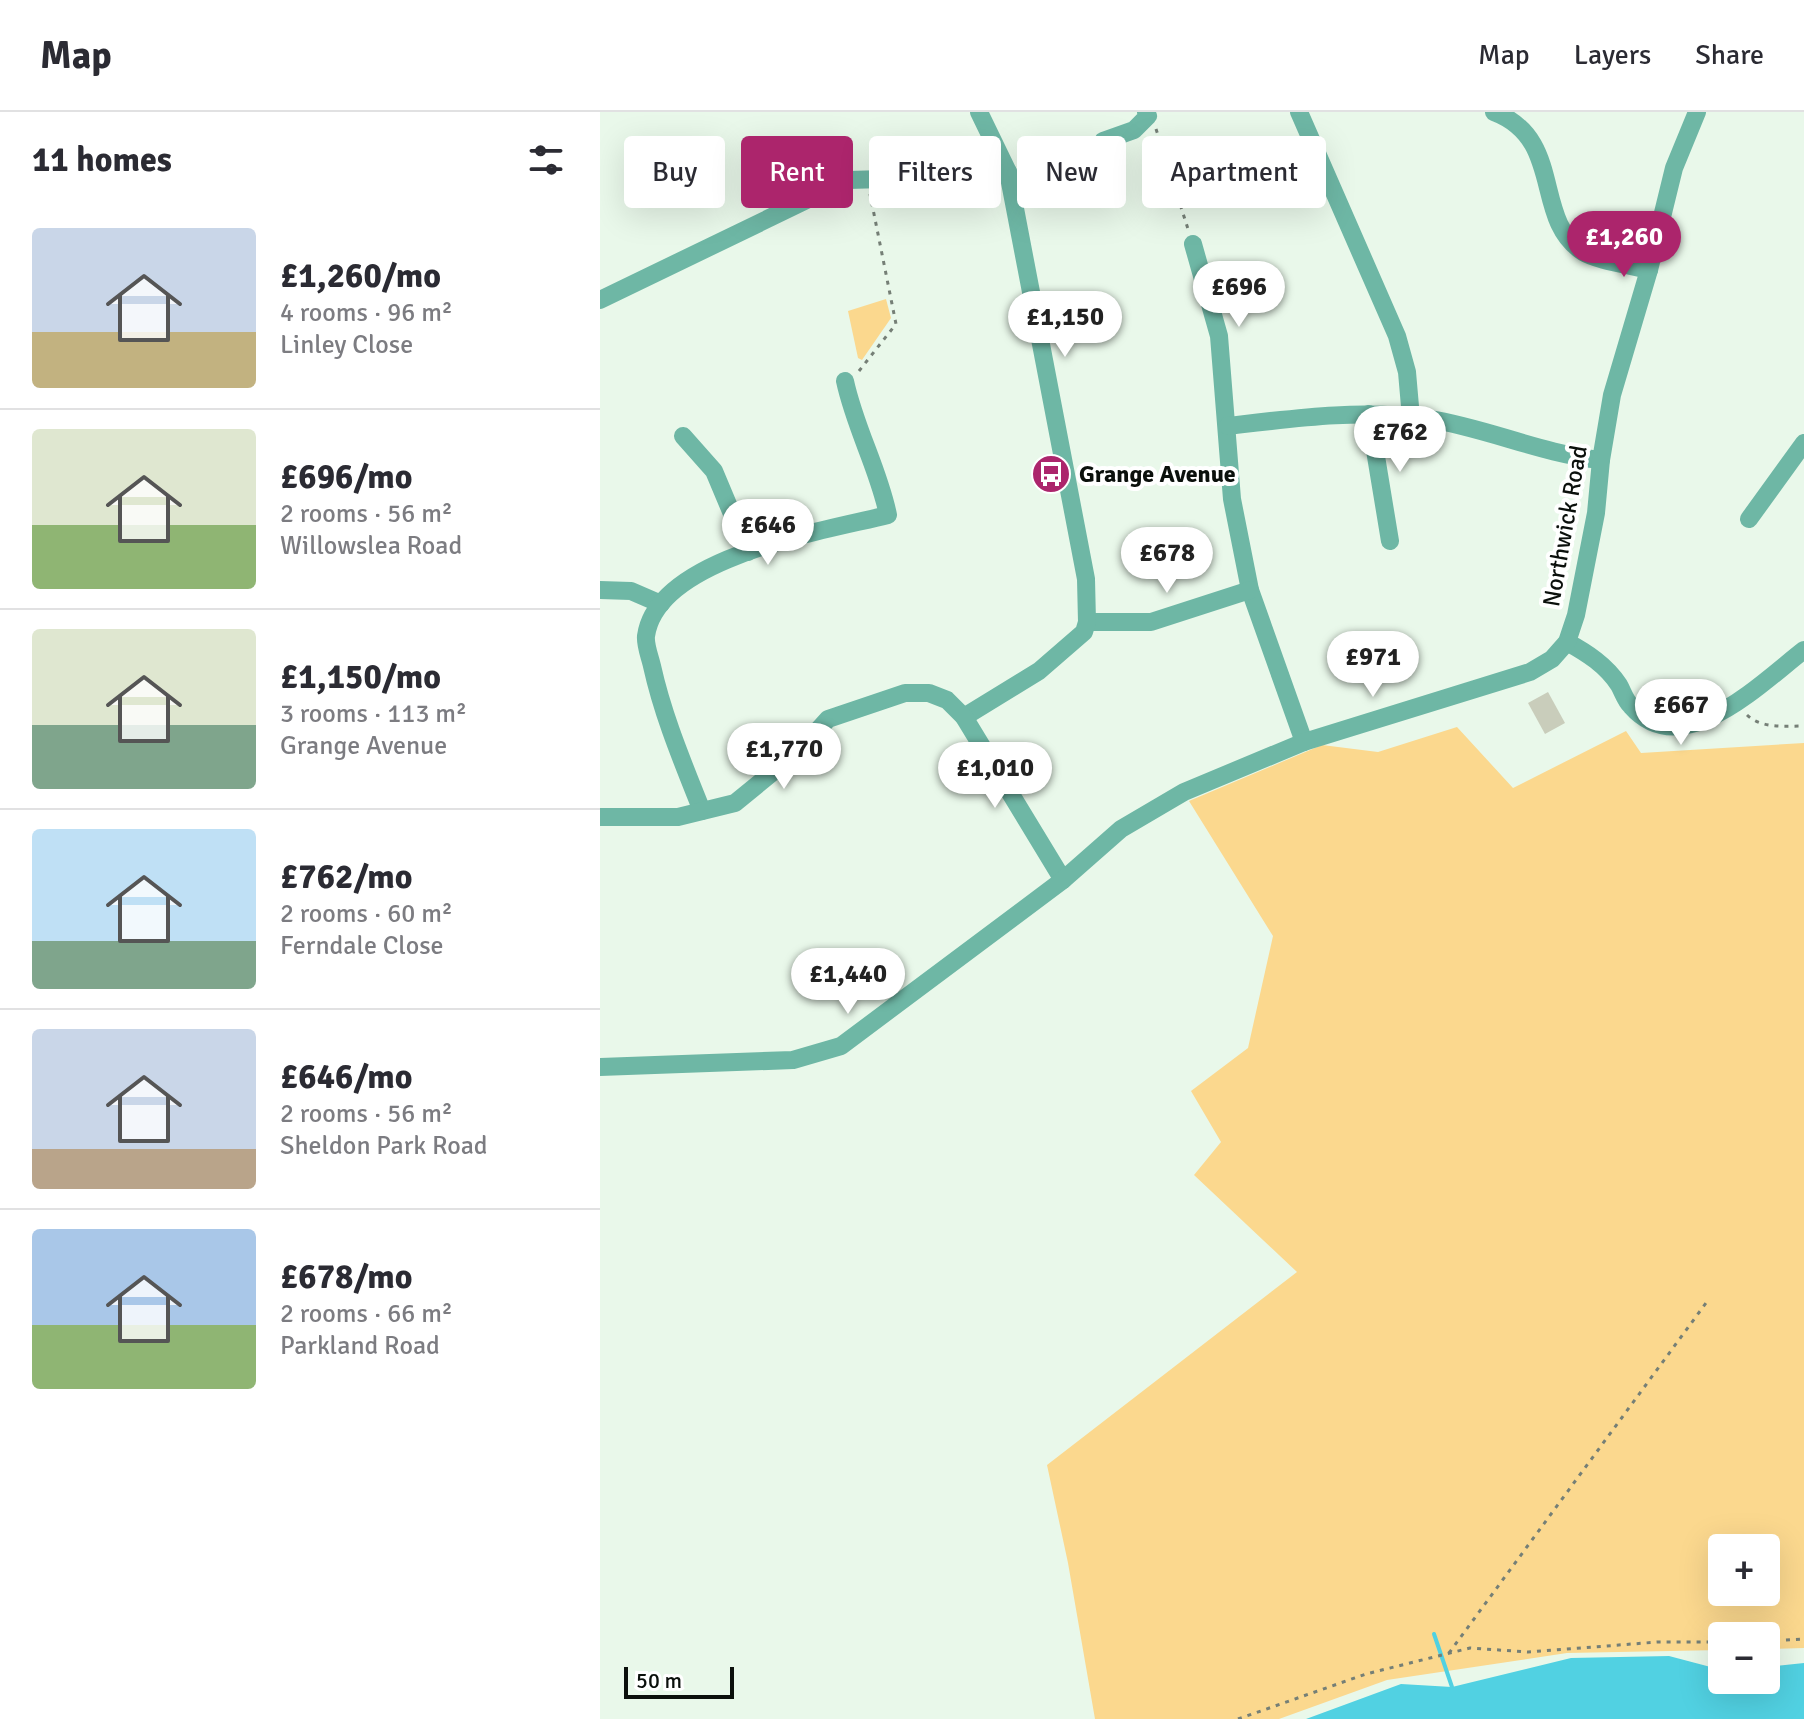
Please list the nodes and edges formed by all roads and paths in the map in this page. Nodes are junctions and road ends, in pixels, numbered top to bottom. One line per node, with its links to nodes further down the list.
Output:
1 (979, 112): 7 (street)
2 (1299, 112): 16 (street)
3 (1494, 112): 12 (street)
4 (1697, 112): 12 (street, Northwick Road)
5 (1147, 114): 6 (street); 11 (path)
6 (1117, 136)
7 (1008, 172): 8 (street); 27 (street)
8 (1001, 174)
9 (869, 179): 13 (street)
10 (874, 208): 14 (path)
11 (1193, 244): 17 (street)
12 (1649, 270): 20 (street, Northwick Road)
13 (600, 300)
14 (845, 381): 23 (street)
15 (1369, 414): 16 (street); 17 (street); 22 (street)
16 (1411, 418): 20 (street)
17 (1228, 426): 25 (street)
18 (683, 436): 23 (street)
19 (1804, 443): 21 (street)
20 (1601, 460): 28 (street, Northwick Road)
21 (1749, 519)
22 (1390, 541)
23 (748, 552): 26 (street)
24 (600, 590): 26 (street)
25 (1250, 590): 27 (street); 33 (street)
26 (661, 604): 34 (street)
27 (1087, 622): 31 (street)
28 (1567, 642): 30 (street); 33 (street, Northwick Road)
29 (1804, 650): 30 (street)
30 (1734, 703): 32 (path)
31 (964, 717): 34 (street); 36 (street)
32 (1804, 726)
33 (1304, 742): 36 (street, Northwick Road)
34 (702, 811): 35 (street)
35 (600, 817)
36 (1063, 880): 37 (street, Northwick Road)
37 (600, 1067)
38 (1706, 1303): 42 (path)
39 (1804, 1639): 40 (path)
40 (1780, 1640)
41 (1708, 1642): 42 (path)
42 (1449, 1653): 43 (path)
43 (1238, 1719)

